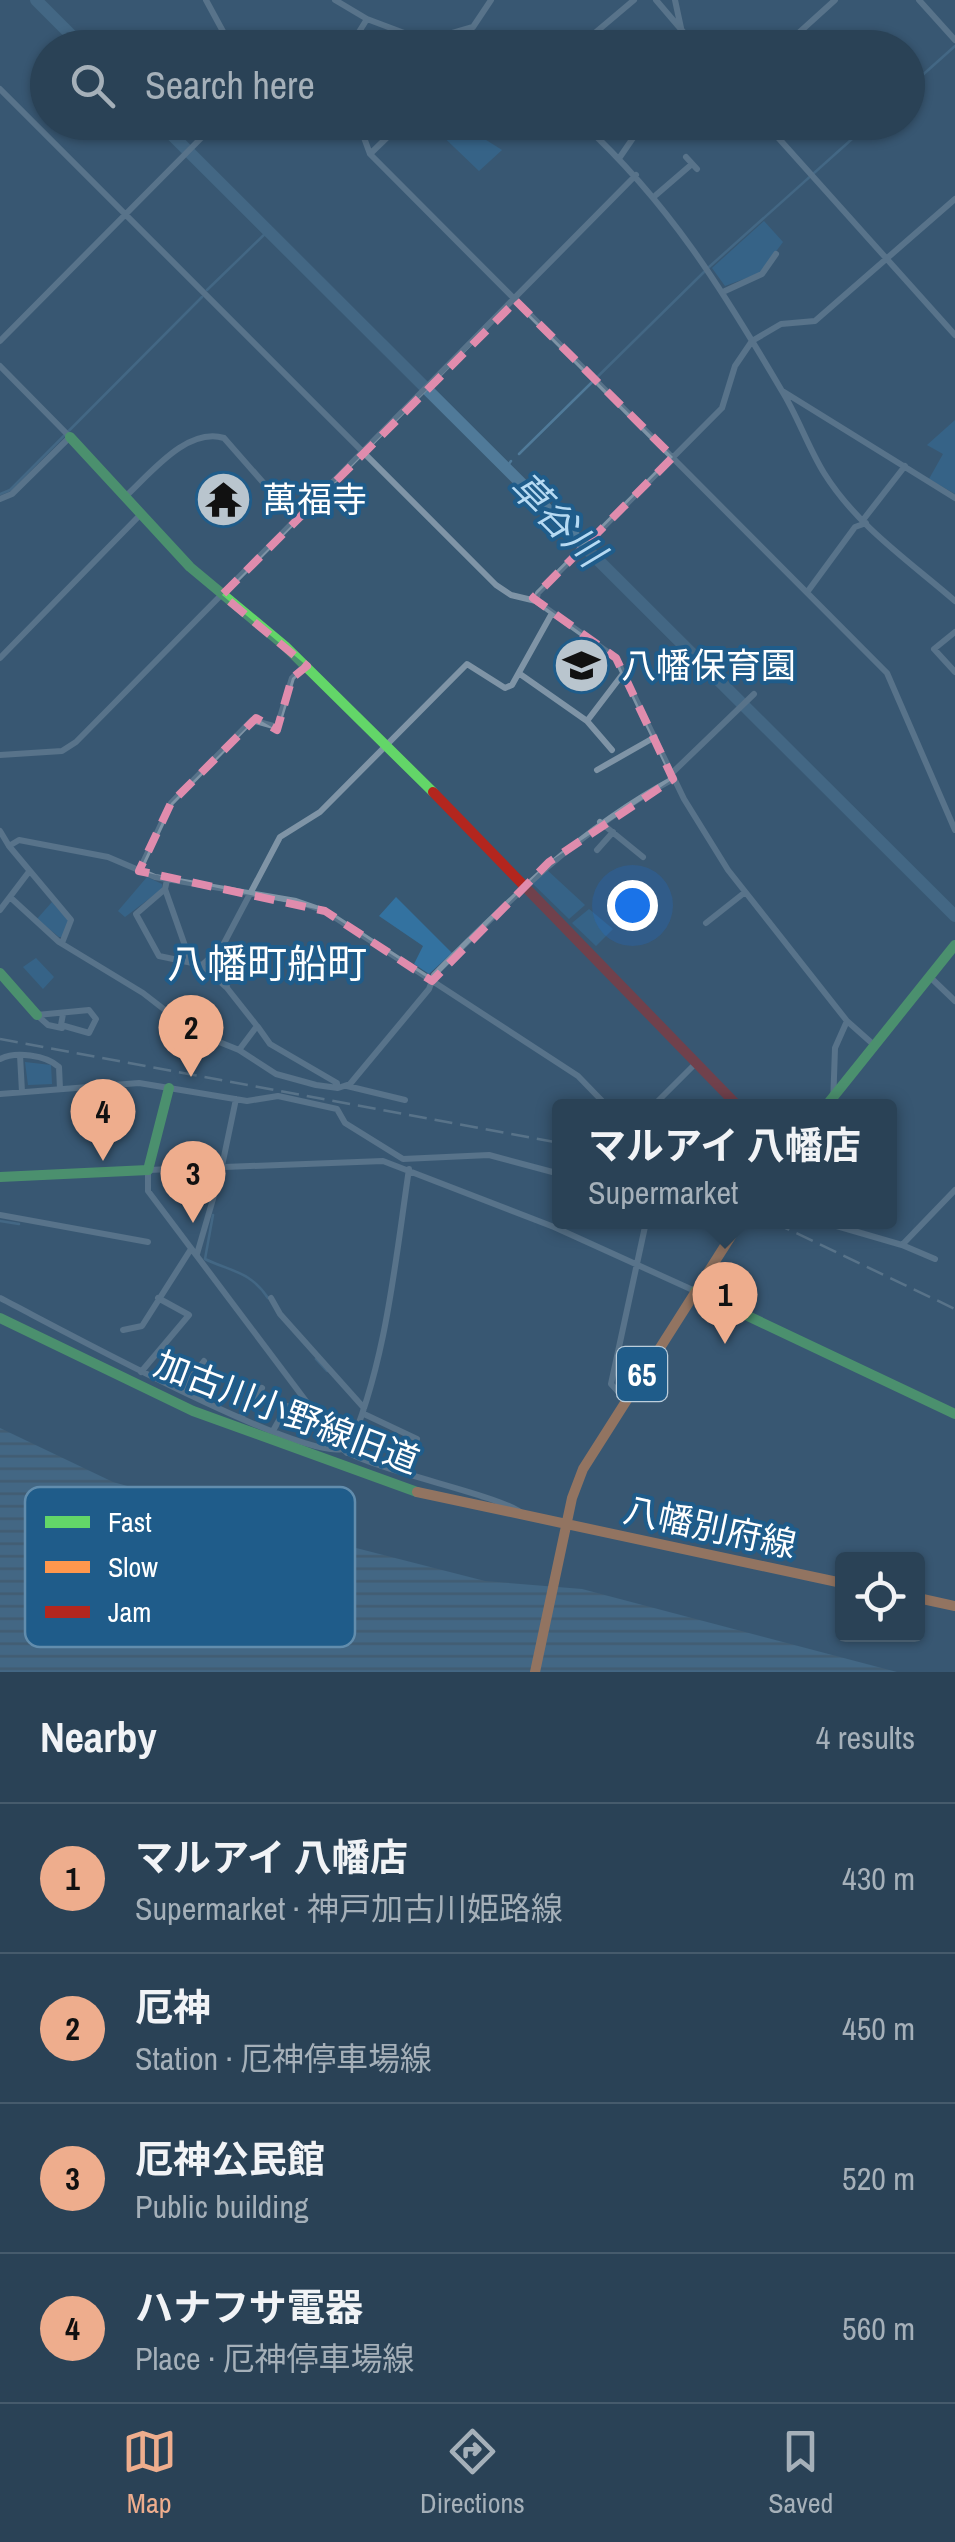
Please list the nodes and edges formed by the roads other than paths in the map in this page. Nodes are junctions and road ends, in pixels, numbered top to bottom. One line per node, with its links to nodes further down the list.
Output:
1 (206, 0): 11 (street)
2 (335, 0): 9 (street)
3 (490, 0): 14 (street)
4 (634, 0): 15 (street)
5 (656, 0): 10 (street)
6 (675, 0): 10 (street)
7 (834, 0): 16 (street)
8 (919, 0): 17 (street)
9 (367, 19): 12 (street); 13 (street)
10 (681, 28)
11 (222, 30)
12 (360, 30)
13 (396, 30)
14 (461, 30)
15 (598, 30)
16 (802, 30)
17 (955, 40)
18 (0, 89): 19 (street)
19 (30, 119)
20 (51, 140): 33 (street)
21 (199, 140): 33 (street)
22 (365, 140): 27 (street)
23 (384, 140): 27 (street)
24 (601, 140): 28 (street)
25 (632, 140): 28 (street)
26 (780, 140): 35 (street)
27 (370, 154): 37 (street)
28 (620, 158): 30 (street)
29 (691, 163): 31 (street)
30 (636, 175): 31 (street); 37 (street)
31 (656, 196): 36 (street)
32 (955, 200): 35 (street)
33 (125, 214): 39 (street); 44 (street)
34 (776, 254): 36 (street)
35 (888, 258): 38 (street); 40 (street)
36 (725, 291): 40 (street)
37 (516, 301): 44 (street); 45 (street)
38 (955, 335)
39 (0, 341)
40 (752, 341): 42 (street); 45 (street)
41 (0, 366): 43 (street)
42 (783, 392): 46 (street); 52 (street)
43 (70, 437): 47 (street); 49 (street)
44 (362, 453): 51 (street); 55 (street)
45 (673, 457): 53 (street); 55 (street)
46 (905, 466): 48 (street); 52 (street)
47 (124, 496): 50 (street); 51 (street)
48 (955, 498)
49 (0, 499)
50 (141, 514): 54 (street); 59 (street)
51 (296, 520): 54 (street)
52 (865, 522): 53 (street); 56 (street)
53 (808, 592): 72 (street)
54 (222, 594): 60 (street); 69 (street)
55 (536, 601): 57 (street)
56 (955, 601)
57 (551, 615): 62 (street); 63 (street)
58 (955, 632): 61 (street)
59 (0, 658)
60 (305, 664): 67 (street); 80 (street)
61 (955, 672)
62 (520, 674): 65 (street); 67 (street)
63 (622, 675): 65 (street); 66 (street)
64 (754, 694): 71 (street)
65 (587, 721): 68 (street)
66 (655, 737): 70 (street); 71 (street)
67 (386, 745): 83 (street); 85 (street)
68 (612, 750)
69 (0, 755)
70 (597, 770)
71 (672, 776): 73 (street); 86 (street)
72 (953, 817): 74 (street)
73 (600, 822): 76 (street); 83 (street)
74 (955, 830)
75 (0, 832): 77 (street)
76 (614, 832): 78 (street); 79 (street)
77 (9, 846): 80 (street); 81 (street)
78 (597, 850)
79 (643, 857)
80 (139, 871): 82 (street)
81 (28, 873): 87 (street); 90 (street)
82 (167, 880): 84 (street); 85 (street)
83 (525, 884): 97 (street); 109 (street)
84 (165, 889): 93 (street); 93 (street)
85 (254, 893): 92 (street); 97 (street)
86 (744, 893): 89 (street); 102 (street)
87 (11, 898): 88 (street); 90 (street)
88 (0, 910)
89 (706, 923)
90 (62, 944): 106 (street)
91 (955, 945): 96 (street)
92 (222, 947): 94 (street); 98 (street)
93 (190, 960): 94 (street)
94 (202, 965): 98 (street)
95 (0, 972): 101 (street)
96 (930, 976): 99 (street); 105 (street)
97 (432, 981): 112 (street); 118 (street)
98 (226, 988): 103 (street)
99 (955, 1001)
100 (63, 1014): 101 (street); 104 (street); 104 (street)
101 (37, 1016): 104 (street)
102 (847, 1022): 105 (street); 121 (street)
103 (258, 1026): 106 (street); 110 (street)
104 (68, 1029)
105 (874, 1045): 122 (street)
106 (239, 1050): 111 (street)
107 (20, 1055): 108 (street); 114 (street); 115 (street)
108 (0, 1059)
109 (697, 1062): 119 (street); 120 (street)
110 (311, 1067): 111 (street); 112 (street)
111 (306, 1082): 112 (street)
112 (341, 1087): 123 (street)
113 (169, 1088): 114 (street); 117 (street); 126 (street)
114 (60, 1089): 115 (street)
115 (22, 1092): 116 (street)
116 (0, 1094)
117 (236, 1099): 124 (street); 125 (street)
118 (600, 1099)
119 (660, 1099)
120 (731, 1099)
121 (831, 1099)
122 (835, 1099)
123 (405, 1100)
124 (404, 1165): 125 (street); 127 (street); 131 (street); 152 (street)
125 (222, 1167): 126 (street); 138 (street)
126 (148, 1170): 128 (street); 138 (street)
127 (552, 1172)
128 (0, 1177)
129 (955, 1190): 137 (street)
130 (0, 1215): 136 (street)
131 (552, 1228)
132 (555, 1229): 140 (street)
133 (645, 1229): 140 (street)
134 (735, 1229): 141 (street, 65)
135 (851, 1229): 137 (street)
136 (148, 1242)
137 (902, 1245): 139 (street)
138 (194, 1252): 143 (street); 155 (street)
139 (935, 1258)
140 (638, 1264): 141 (street); 151 (street)
141 (695, 1291): 151 (street, 65); 153 (street)
142 (0, 1298): 148 (street)
143 (158, 1298): 146 (street); 148 (street)
144 (272, 1298): 152 (street)
145 (0, 1318): 159 (street, 加古川小野線旧道)
146 (123, 1330)
147 (204, 1361): 150 (street)
148 (141, 1372): 150 (street)
149 (262, 1388): 154 (street)
150 (181, 1390): 154 (street)
151 (626, 1400): 160 (street, 65)
152 (365, 1411): 157 (street); 158 (street)
153 (955, 1414)
154 (242, 1416): 156 (street)
155 (318, 1418): 156 (street); 158 (street)
156 (274, 1429): 158 (street)
157 (417, 1439)
158 (344, 1451): 159 (street)
159 (525, 1516): 160 (street, 加古川小野線旧道)
160 (565, 1529): 161 (street, 八幡別府線); 164 (street, 65)
161 (835, 1582)
162 (925, 1600): 163 (street)
163 (955, 1606)
164 (535, 1672)

